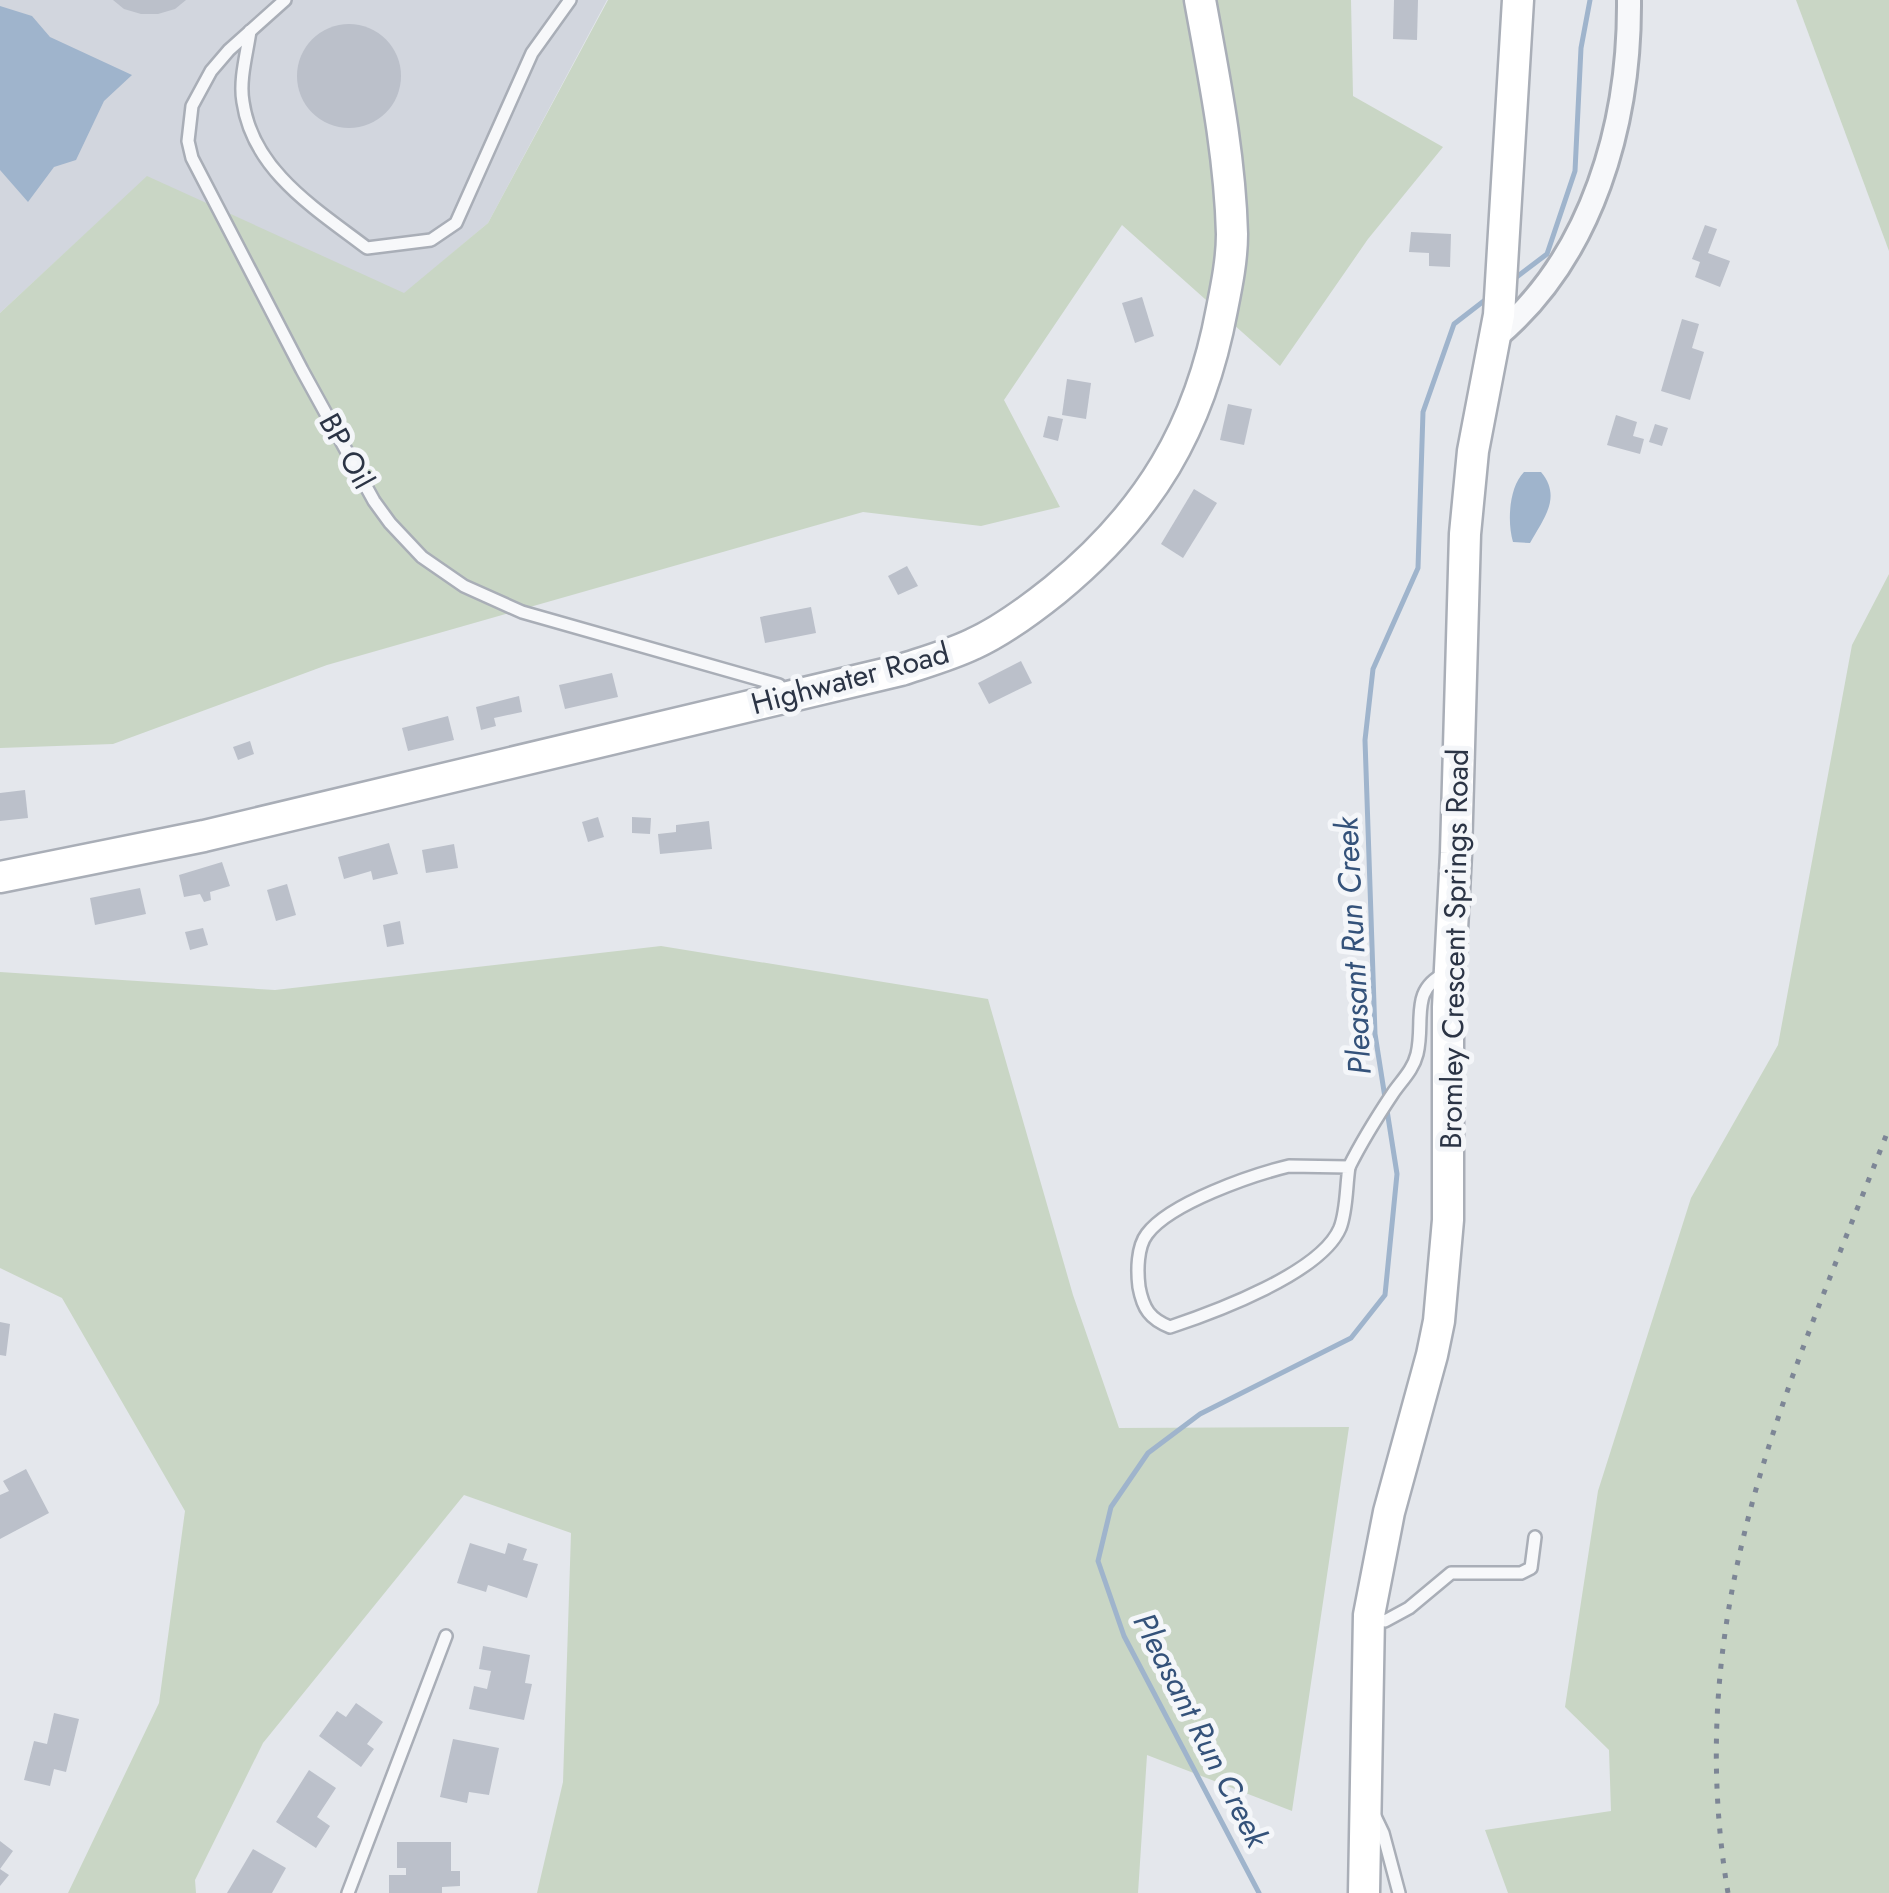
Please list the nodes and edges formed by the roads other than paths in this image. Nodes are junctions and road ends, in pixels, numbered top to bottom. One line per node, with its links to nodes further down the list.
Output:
1 (285, 0): 6 (lane, BP Oil)
2 (570, 0): 6 (lane)
3 (1200, 0): 8 (street, Highwater Road)
4 (1518, 0): 7 (street, Bromley Crescent Springs Road)
5 (1630, 0): 7 (street)
6 (250, 31): 8 (lane, BP Oil)
7 (1497, 326): 10 (street, Bromley Crescent Springs Road)
8 (784, 698): 9 (street, Highwater Road)
9 (0, 877)
10 (1450, 971): 11 (lane); 13 (street, Bromley Crescent Springs Road)
11 (1349, 1167): 11 (lane)
12 (1535, 1537): 13 (lane)
13 (1369, 1615): 15 (street, Bromley Crescent Springs Road)
14 (446, 1636): 16 (lane)
15 (1364, 1804): 17 (street, Bromley Crescent Springs Road); 18 (lane)
16 (348, 1893)
17 (1364, 1893)
18 (1399, 1893)

